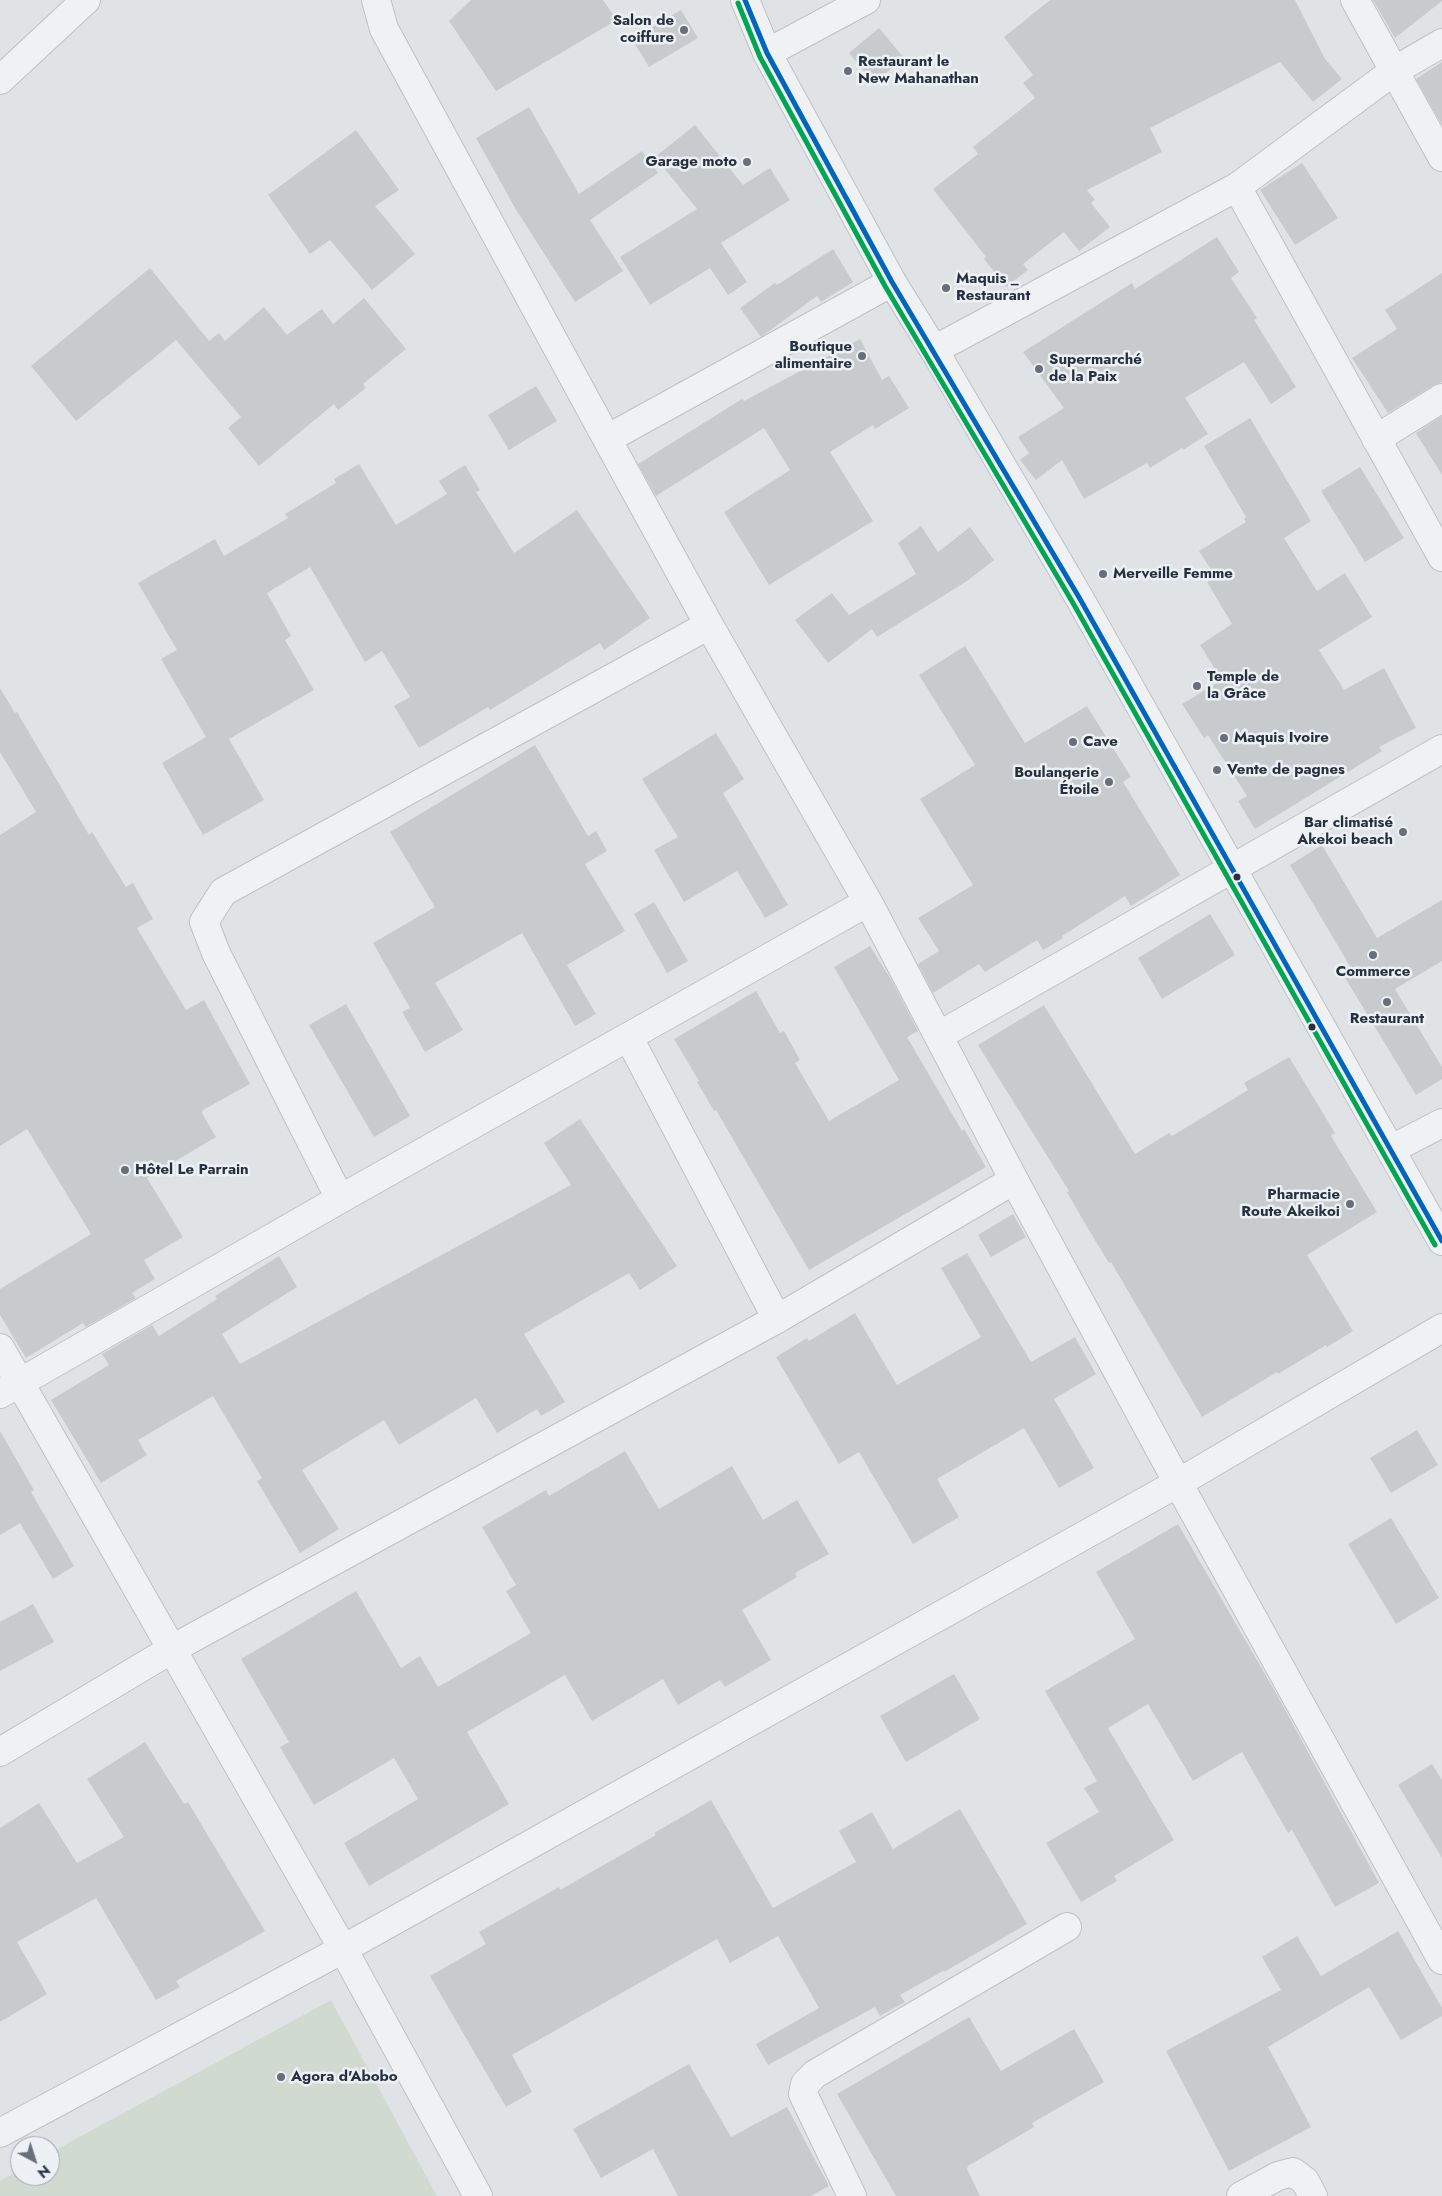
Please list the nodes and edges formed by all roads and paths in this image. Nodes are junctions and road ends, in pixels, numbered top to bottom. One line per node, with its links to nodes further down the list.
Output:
1 (86, 0): 9 (street)
2 (376, 0): 15 (street)
3 (745, 0): 7 (street)
4 (866, 0): 7 (street)
5 (1355, 0): 8 (street)
6 (1442, 43): 8 (street)
7 (767, 53): 12 (street)
8 (1394, 71): 10 (street); 11 (street)
9 (0, 80)
10 (1442, 157)
11 (1237, 187): 13 (street); 16 (street)
12 (892, 282): 13 (street); 15 (street)
13 (934, 350): 20 (street)
14 (1442, 398): 16 (street)
15 (607, 439): 18 (street)
16 (1376, 439): 17 (street)
17 (1442, 557)
18 (710, 625): 21 (street); 27 (street)
19 (1442, 748): 20 (street)
20 (1232, 867): 22 (street); 25 (street)
21 (868, 902): 22 (street); 23 (street)
22 (940, 1034): 26 (street)
23 (629, 1038): 27 (street); 29 (street)
24 (1442, 1123): 25 (street)
25 (1392, 1149): 28 (street)
26 (1014, 1180): 29 (street); 33 (street)
27 (340, 1199): 32 (street)
28 (1442, 1241)
29 (777, 1319): 34 (street)
30 (1442, 1328): 33 (street)
31 (0, 1348): 32 (street)
32 (10, 1388): 34 (street)
33 (1178, 1483): 37 (street); 38 (street)
34 (172, 1649): 35 (street); 37 (street)
35 (0, 1752)
36 (1067, 1927): 41 (street)
37 (343, 1949): 39 (street); 40 (street)
38 (1442, 1960)
39 (0, 2133)
40 (478, 2196)
41 (852, 2196)
42 (1241, 2196): 43 (street)
43 (1313, 2196)

